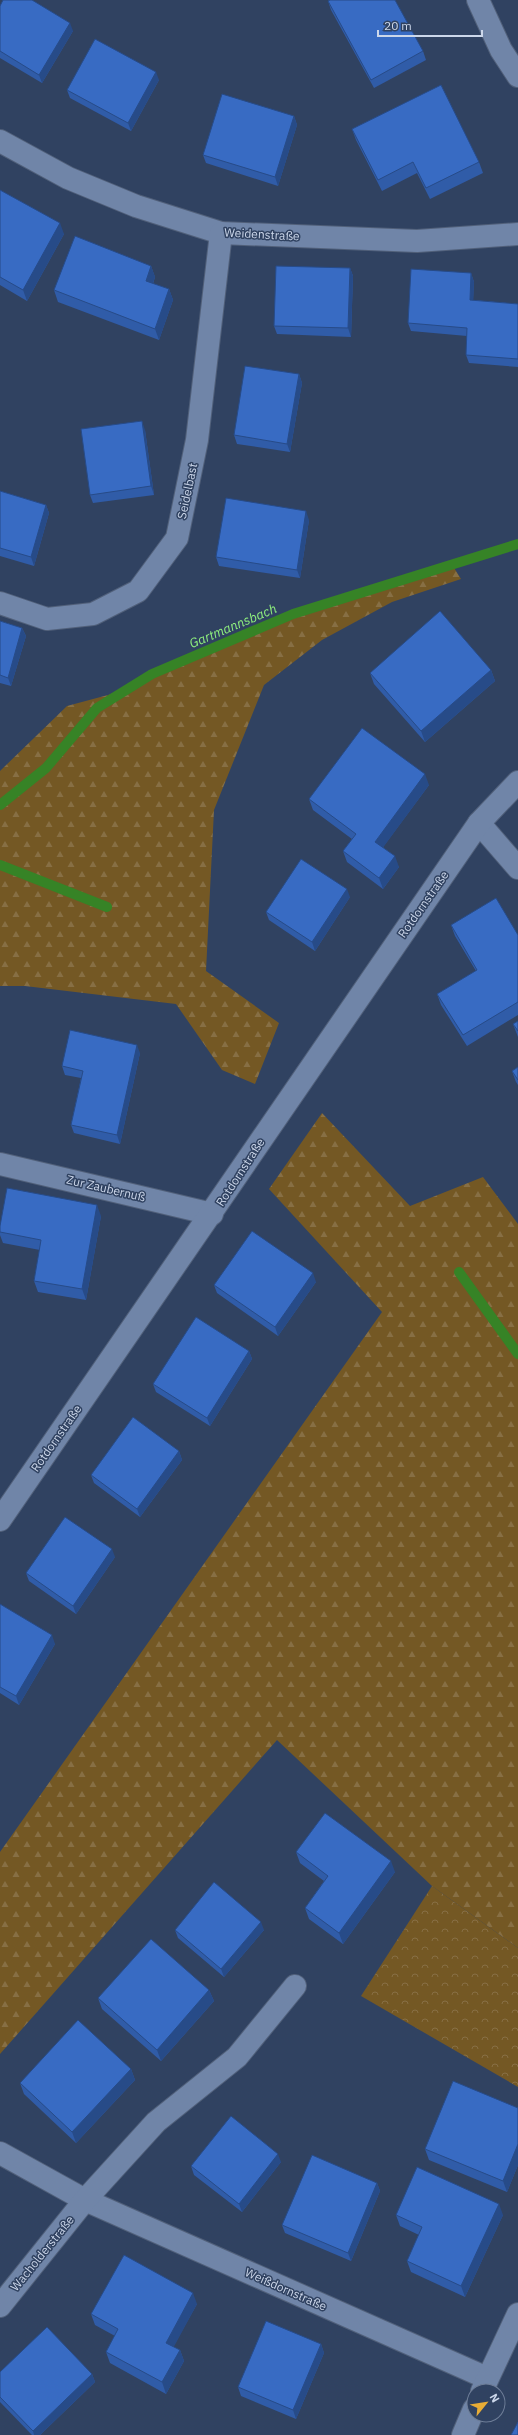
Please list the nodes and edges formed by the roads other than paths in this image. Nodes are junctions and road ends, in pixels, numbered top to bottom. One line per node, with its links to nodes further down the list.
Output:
1 (478, 0): 2 (street)
2 (518, 76)
3 (0, 141): 4 (street, Weidenstraße)
4 (221, 233): 5 (street, Weidenstraße); 6 (street, Seidelbast)
5 (518, 234)
6 (0, 603)
7 (518, 782): 8 (street, Rotdornstraße)
8 (479, 823): 9 (street); 11 (street, Rotdornstraße)
9 (518, 868)
10 (0, 1164): 11 (street, Zur Zaubernuß)
11 (212, 1214): 12 (street, Rotdornstraße)
12 (0, 1520)
13 (295, 1986): 15 (street)
14 (0, 2153): 15 (street, Weißdornstraße)
15 (85, 2200): 16 (street, Wacholderstraße); 18 (street, Weißdornstraße)
16 (0, 2306)
17 (518, 2314): 19 (street)
18 (481, 2383)
19 (486, 2383)
20 (468, 2423): 21 (street)
21 (463, 2435)

